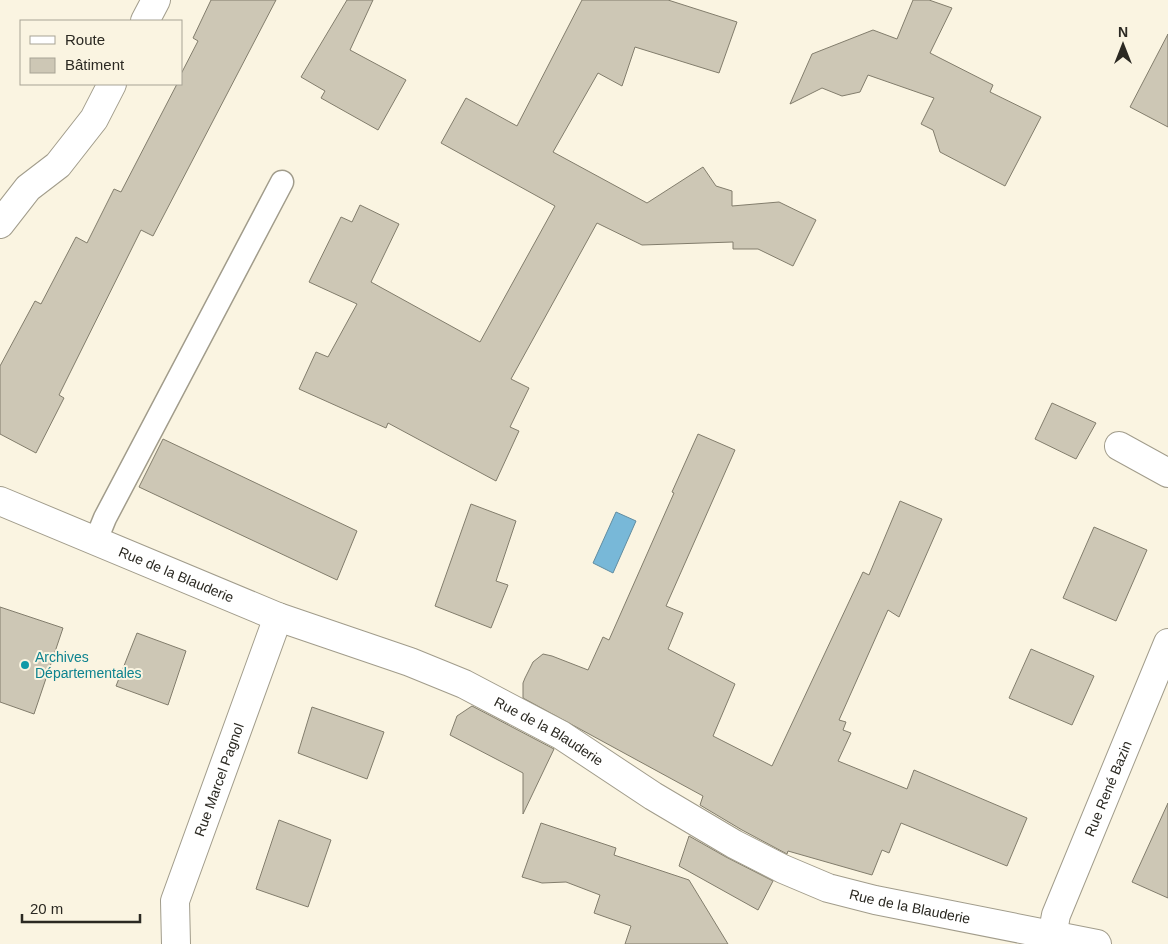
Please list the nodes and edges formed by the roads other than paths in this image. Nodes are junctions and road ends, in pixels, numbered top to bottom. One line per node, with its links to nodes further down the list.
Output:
1 (156, 0): 2 (street)
2 (146, 20)
3 (111, 85): 5 (street)
4 (282, 182): 9 (lane)
5 (0, 224)
6 (1119, 446): 7 (street)
7 (1168, 473)
8 (0, 501): 9 (street, Rue de la Blauderie)
9 (96, 540): 10 (street, Rue de la Blauderie)
10 (278, 617): 12 (street, Rue de la Blauderie); 13 (street, Rue Marcel Pagnol)
11 (1168, 643): 12 (street, Rue René Bazin)
12 (1052, 936): 14 (street, Rue de la Blauderie)
13 (176, 944)
14 (1097, 944)

